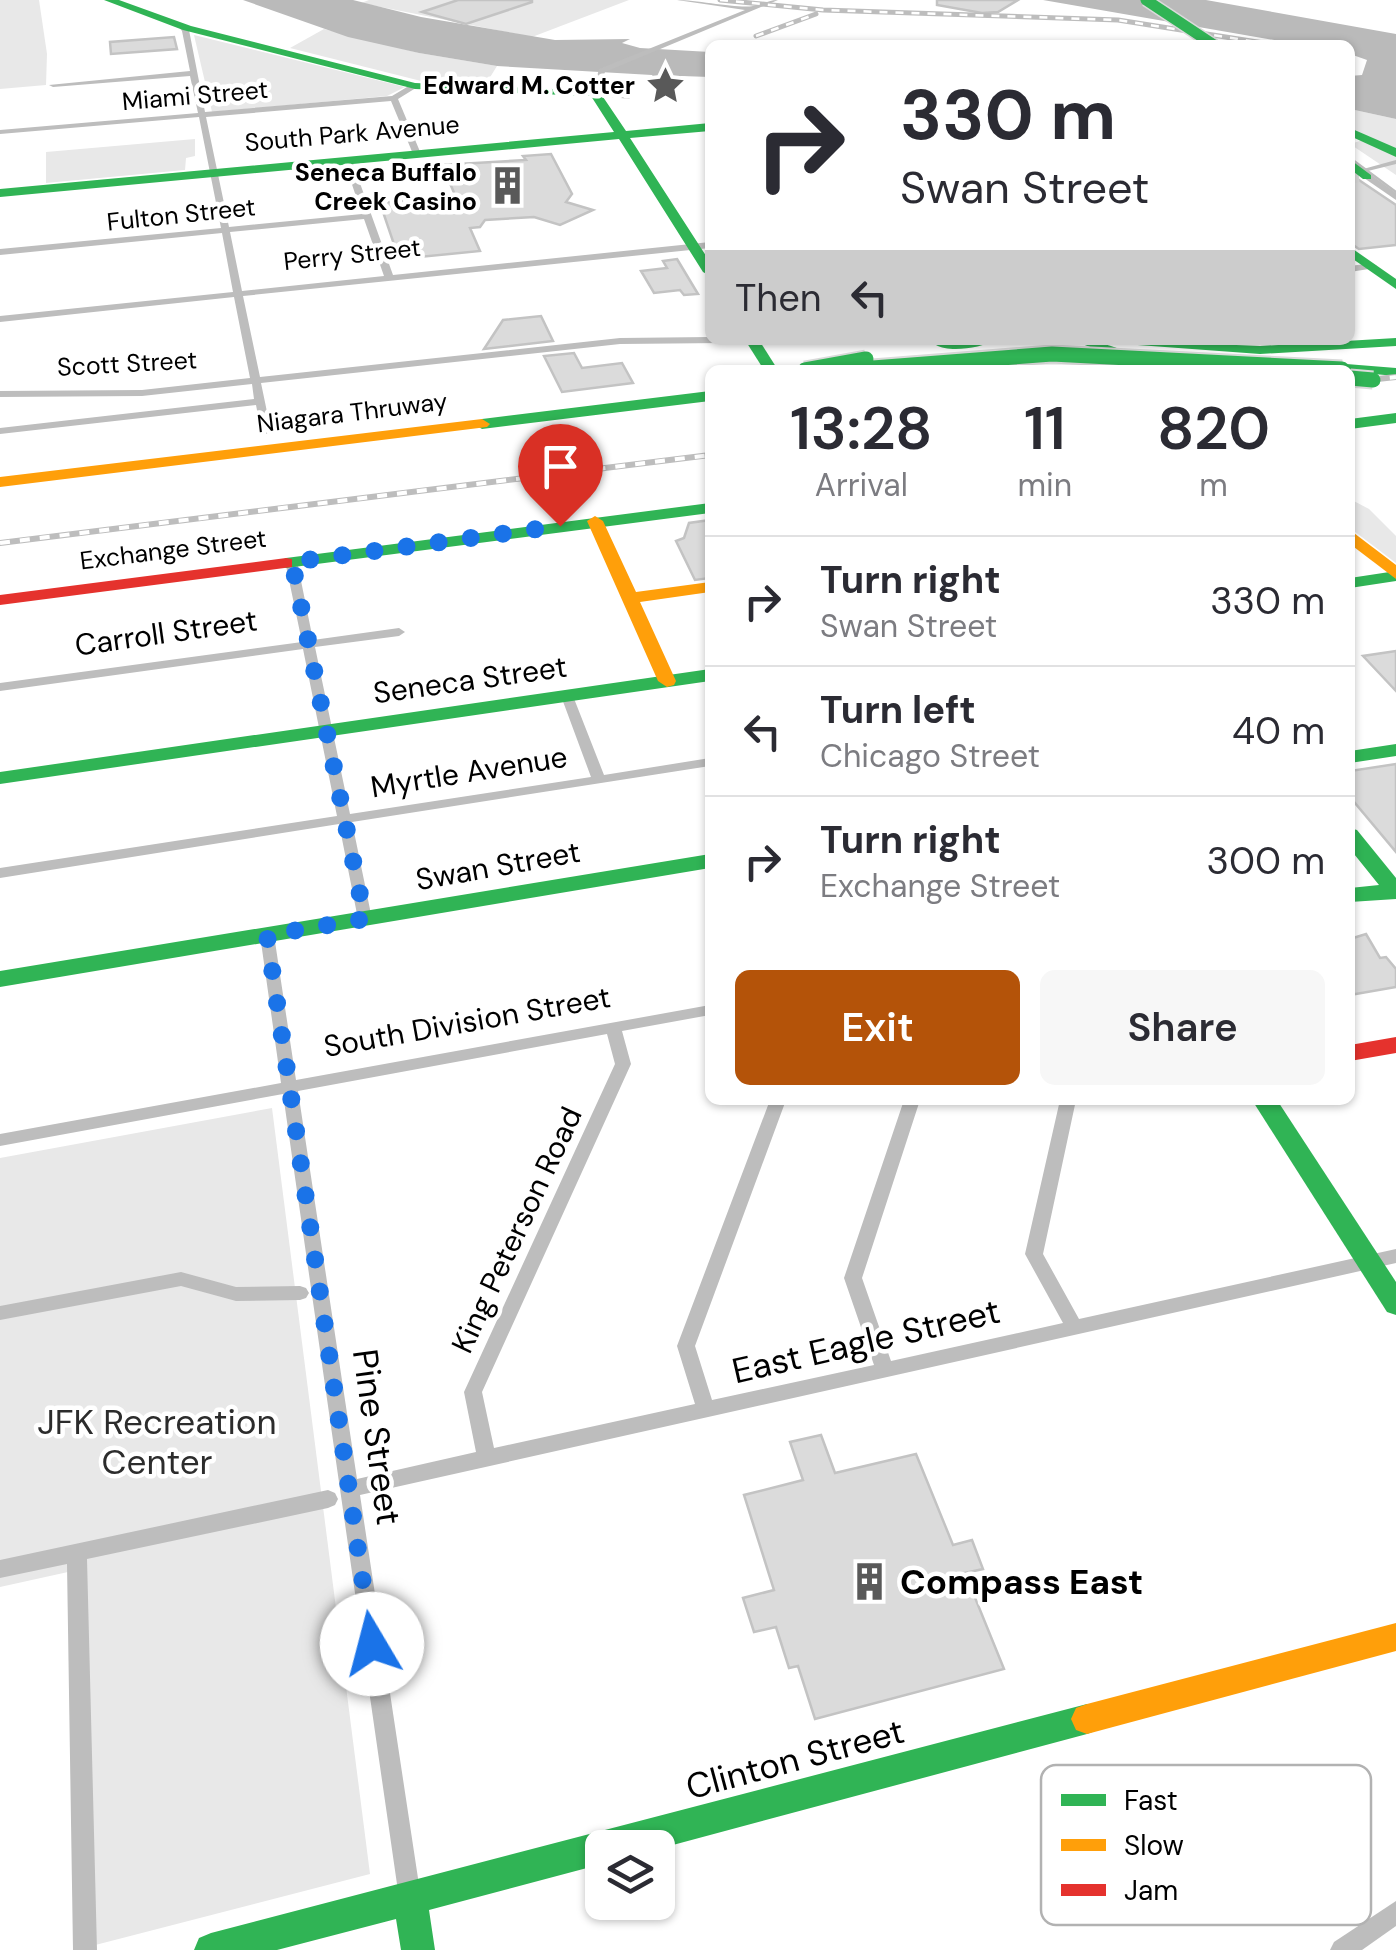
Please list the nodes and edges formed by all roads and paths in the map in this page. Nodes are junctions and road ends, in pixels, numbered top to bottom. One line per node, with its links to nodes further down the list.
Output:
1 (108, 0): 7 (main road)
2 (680, 0): 6 (street)
3 (775, 0): 6 (street)
4 (1136, 0): 8 (main road, bridge)
5 (1146, 0): 9 (main road, bridge)
6 (753, 9): 12 (street)
7 (181, 26): 10 (street); 13 (main road)
8 (1196, 40)
9 (1206, 40)
10 (194, 73): 11 (street); 16 (street)
11 (52, 85)
12 (596, 85): 13 (main road); 14 (street); 19 (main road)
13 (415, 86): 15 (street)
14 (627, 97)
15 (394, 98): 16 (street, Miami Street); 21 (street)
16 (202, 115): 18 (street, Miami Street); 25 (street)
17 (705, 127): 19 (main road, South Park Avenue)
18 (0, 132)
19 (622, 135): 21 (main road, South Park Avenue); 30 (main road)
20 (1355, 138): 22 (main road)
21 (417, 154): 23 (main road, South Park Avenue)
22 (1396, 158): 24 (street)
23 (348, 161): 25 (main road, South Park Avenue); 28 (street)
24 (1359, 172): 27 (street)
25 (214, 173): 26 (main road, South Park Avenue); 29 (street)
26 (0, 193)
27 (1396, 198)
28 (367, 216): 29 (street, Fulton Street); 34 (street)
29 (225, 230): 31 (street, Fulton Street); 36 (street)
30 (702, 246): 34 (street, Perry Street)
31 (0, 252)
32 (1396, 261): 33 (main road)
33 (1361, 267): 35 (main road)
34 (389, 278): 36 (street, Perry Street)
35 (1396, 285)
36 (238, 295): 37 (street, Perry Street); 53 (street)
37 (0, 319)
38 (705, 341): 53 (street, Scott Street)
39 (1396, 342): 42 (main road)
40 (930, 345): 44 (main road, bridge)
41 (1095, 345): 48 (main road, bridge)
42 (1166, 345)
43 (1229, 345): 50 (main road, bridge)
44 (830, 365)
45 (892, 365): 49 (main road, bridge)
46 (1046, 365): 47 (main road, bridge)
47 (1095, 365)
48 (1138, 365)
49 (1194, 365)
50 (1310, 365)
51 (1396, 372): 52 (main road)
52 (1362, 378)
53 (257, 382): 55 (street, Scott Street); 57 (street)
54 (705, 386): 62 (main road, Niagara Thruway)
55 (0, 394)
56 (705, 397): 62 (main road, Niagara Thruway)
57 (260, 401): 60 (street); 61 (street)
58 (1396, 418): 59 (main road)
59 (1355, 423)
60 (0, 431)
61 (266, 431)
62 (64, 469): 63 (main road, Niagara Thruway); 64 (main road, Niagara Thruway)
63 (0, 471)
64 (0, 482)
65 (705, 509): 66 (main road, Exchange Street)
66 (594, 521): 69 (main road, Exchange Street); 73 (main road)
67 (1355, 539): 70 (main road)
68 (1355, 546): 70 (main road)
69 (292, 562): 74 (main road, Exchange Street); 76 (street)
70 (1391, 571): 71 (main road)
71 (1355, 582)
72 (705, 588): 73 (main road)
73 (630, 598): 78 (main road)
74 (0, 600)
75 (399, 632): 76 (street, Carroll Street)
76 (309, 644): 79 (street, Carroll Street); 81 (street)
77 (705, 676): 78 (main road, Seneca Street)
78 (667, 681): 80 (main road, Seneca Street)
79 (0, 687)
80 (567, 696): 81 (main road, Seneca Street); 86 (street)
81 (326, 730): 85 (main road, Seneca Street); 87 (street)
82 (1396, 750): 83 (main road)
83 (1355, 756)
84 (705, 763): 86 (street, Myrtle Avenue)
85 (0, 778)
86 (599, 780): 87 (street, Myrtle Avenue)
87 (344, 819): 90 (street, Myrtle Avenue); 93 (street)
88 (1355, 840): 91 (main road)
89 (705, 862): 93 (main road, Swan Street)
90 (0, 873)
91 (1396, 891): 92 (main road)
92 (1355, 895)
93 (365, 919): 94 (main road, Swan Street)
94 (267, 935): 95 (main road, Swan Street); 100 (street, Pine Street)
95 (0, 979)
96 (705, 1011): 97 (street, South Division Street)
97 (613, 1026): 100 (street, South Division Street); 114 (street, King Peterson Road)
98 (1396, 1044): 99 (main road)
99 (1355, 1052)
100 (289, 1085): 105 (street, South Division Street); 115 (street, Pine Street)
101 (776, 1105): 113 (street)
102 (910, 1105): 112 (street)
103 (1067, 1105): 111 (street)
104 (1267, 1105): 107 (main road)
105 (0, 1140)
106 (1396, 1256): 107 (street, East Eagle Street)
107 (1369, 1262): 109 (main road); 111 (street, East Eagle Street)
108 (300, 1293): 110 (street)
109 (1396, 1304)
110 (0, 1313)
111 (1075, 1328): 112 (street, East Eagle Street)
112 (885, 1370): 113 (street, East Eagle Street)
113 (706, 1410): 114 (street, East Eagle Street)
114 (487, 1458): 115 (street, East Eagle Street)
115 (349, 1489): 120 (street, Pine Street)
116 (328, 1499): 117 (street)
117 (77, 1552): 118 (street); 122 (street)
118 (0, 1569)
119 (1396, 1637): 120 (main road, Clinton Street)
120 (410, 1898): 123 (main road, Clinton Street); 124 (main road, Pine Street)
121 (1396, 1912): 125 (street)
122 (86, 1950)
123 (211, 1950)
124 (418, 1950)
125 (1342, 1950)

